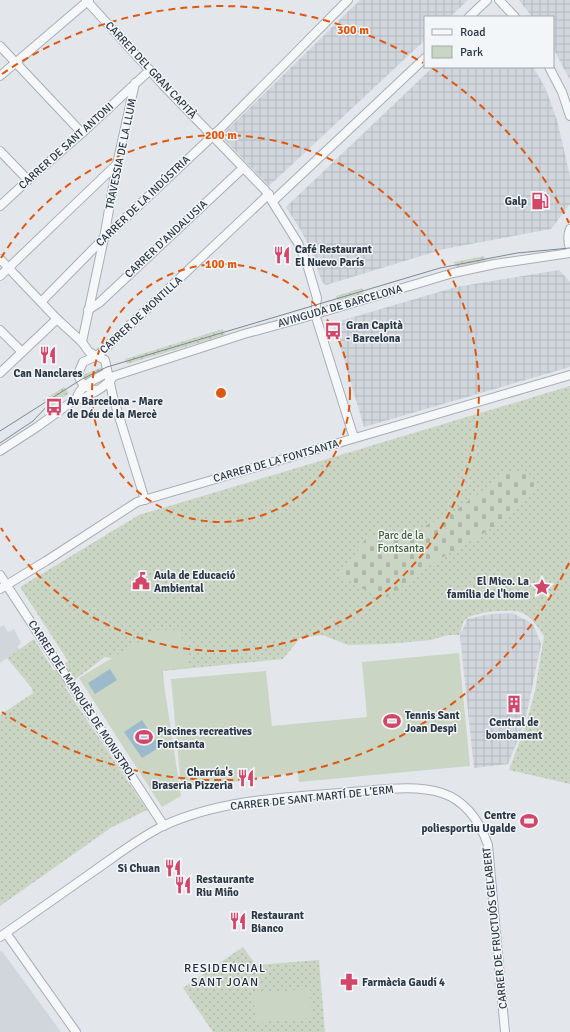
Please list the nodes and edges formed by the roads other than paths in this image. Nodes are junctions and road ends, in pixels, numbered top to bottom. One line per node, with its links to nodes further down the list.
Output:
1 (87, 0): 9 (street); 11 (street, CARRER DEL GRAN CAPITÀ)
2 (348, 0): 16 (street, CARRER DE LA INDÚSTRIA)
3 (487, 0): 5 (street)
4 (499, 0): 6 (street)
5 (470, 16)
6 (514, 16)
7 (0, 46): 9 (street)
8 (424, 59): 21 (street, CARRER DE MONTILLA)
9 (16, 63): 12 (street); 15 (street)
10 (550, 68): 14 (street)
11 (150, 70): 13 (street, CARRER DE SANT ANTONI); 16 (street, CARRER DEL GRAN CAPITÀ)
12 (0, 76)
13 (135, 83): 15 (street, CARRER DE SANT ANTONI); 18 (street, TRAVESSIA DE LA LLUM)
14 (570, 116)
15 (82, 133): 20 (street, CARRER DE SANT ANTONI)
16 (213, 135): 19 (street, CARRER DEL GRAN CAPITÀ); 24 (street, CARRER DE LA INDÚSTRIA)
17 (0, 152): 20 (street)
18 (118, 164): 24 (street, TRAVESSIA DE LA LLUM); 28 (street)
19 (243, 168): 21 (street, CARRER DEL GRAN CAPITÀ); 31 (street, CARRER D'ANDALUSIA)
20 (28, 180): 22 (street, CARRER DE SANT ANTONI)
21 (271, 198): 32 (street, CARRER DEL GRAN CAPITÀ); 37 (street, CARRER DE MONTILLA)
22 (0, 206)
23 (570, 230): 25 (street)
24 (104, 238): 30 (street, CARRER DE LA INDÚSTRIA); 31 (street, TRAVESSIA DE LA LLUM)
25 (570, 249)
26 (570, 253): 32 (street, AVINGUDA DE BARCELONA)
27 (0, 259): 28 (street)
28 (8, 268): 29 (street); 30 (street)
29 (0, 276)
30 (41, 302): 33 (street)
31 (88, 310): 35 (street, TRAVESSIA DE LA LLUM)
32 (315, 314): 40 (street, AVINGUDA DE BARCELONA); 44 (street, CARRER DEL GRAN CAPITÀ)
33 (57, 319): 35 (street); 36 (street)
34 (0, 330): 36 (street)
35 (82, 342): 37 (street)
36 (22, 352): 38 (street)
37 (97, 356): 40 (street); 41 (street, CARRER DE MONTILLA)
38 (0, 373)
39 (570, 375): 44 (street, CARRER DE LA FONTSANTA)
40 (110, 377): 41 (street, AVINGUDA DE BARCELONA); 42 (street, AVINGUDA DE BARCELONA); 46 (street)
41 (85, 387): 42 (street); 43 (street, AVINGUDA DE BARCELONA)
42 (97, 390): 43 (street, AVINGUDA DE BARCELONA)
43 (77, 398): 45 (street, AVINGUDA DE BARCELONA)
44 (354, 438): 46 (street, CARRER DE LA FONTSANTA)
45 (0, 450)
46 (144, 500): 48 (street, CARRER DE LA FONTSANTA)
47 (0, 575): 48 (street, CARRER DEL MARQUÈS DE MONISTROL)
48 (3, 587): 50 (street, CARRER DEL MARQUÈS DE MONISTROL)
49 (465, 806): 50 (street, CARRER DE SANT MARTÍ DE L'ERM); 53 (street, CARRER DE FRUCTUÓS GELABERT)
50 (164, 826): 51 (street, CARRER DE SANT MARTÍ DE L'ERM)
51 (3, 935): 52 (street)
52 (76, 1032)
53 (505, 1032)

